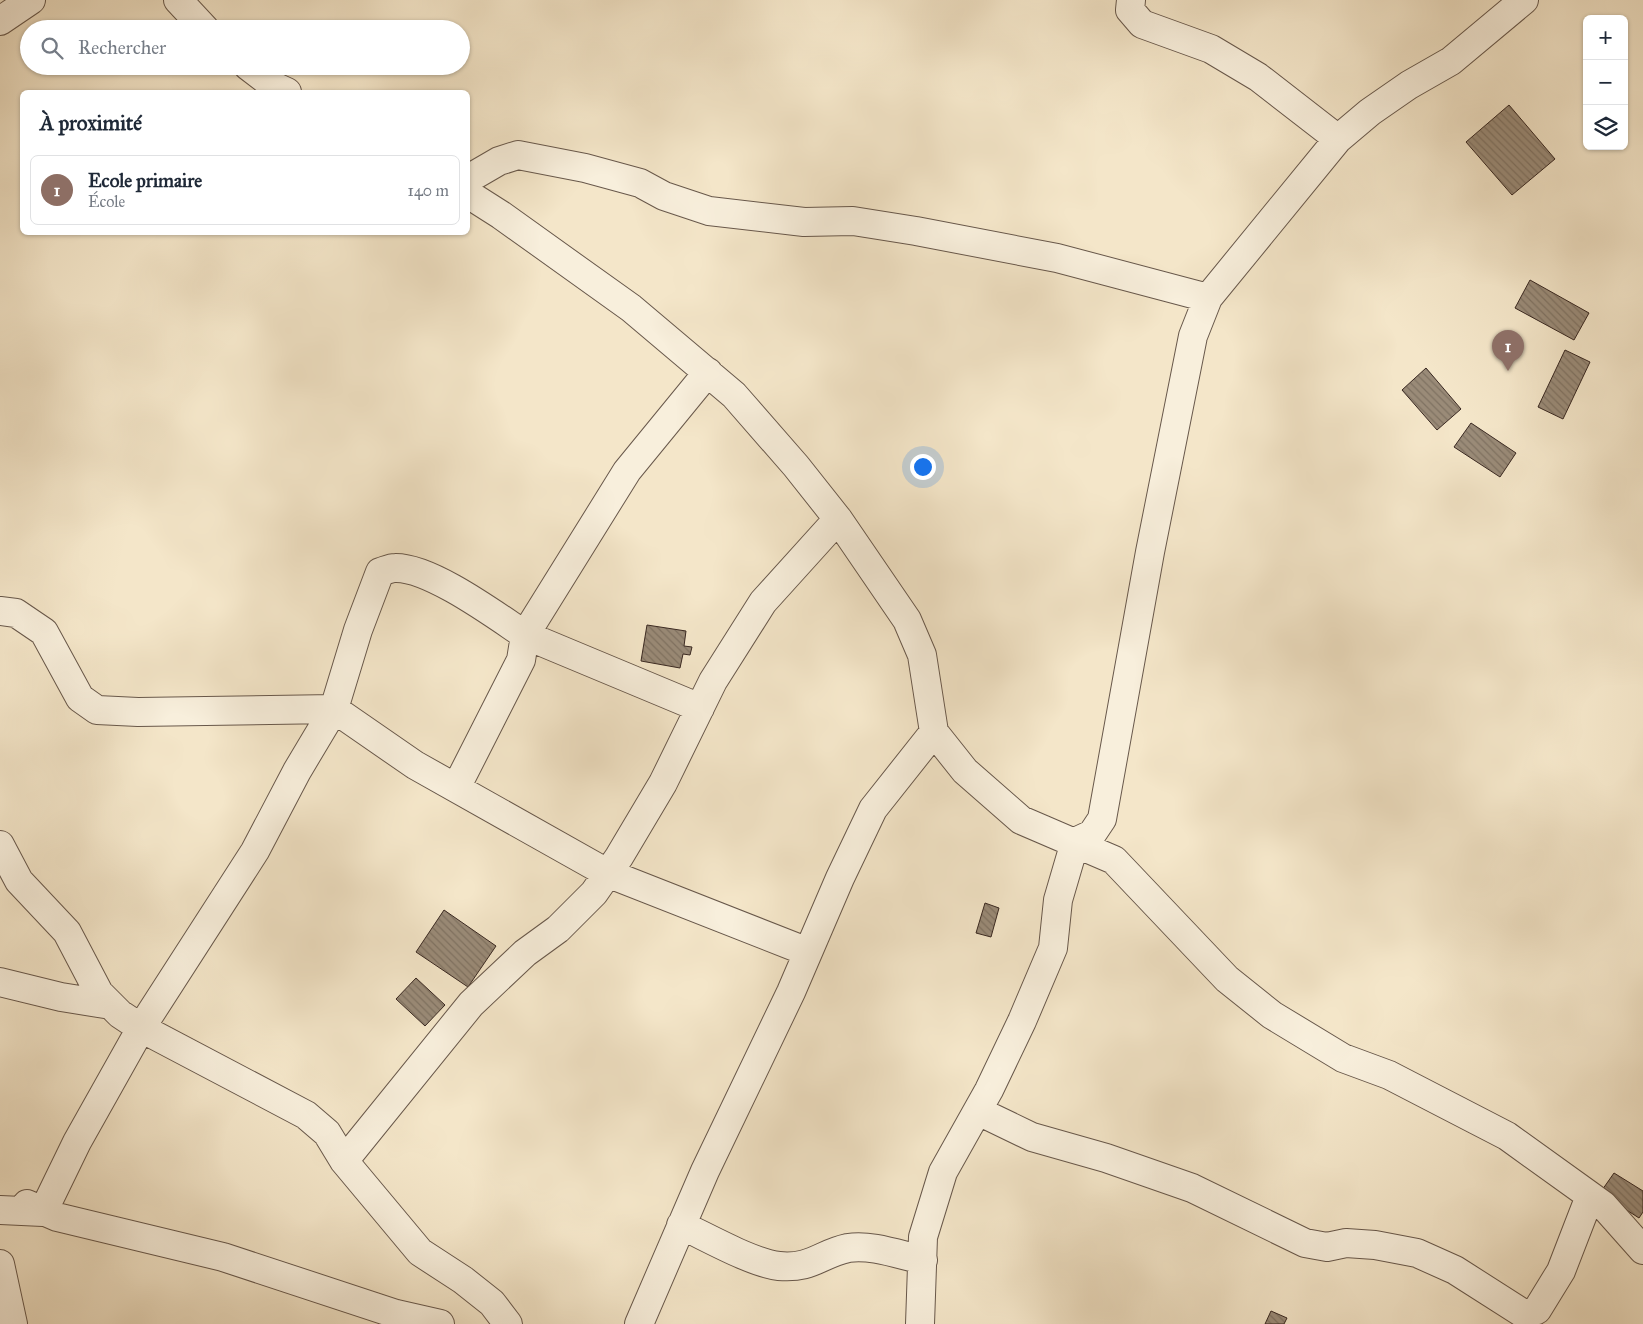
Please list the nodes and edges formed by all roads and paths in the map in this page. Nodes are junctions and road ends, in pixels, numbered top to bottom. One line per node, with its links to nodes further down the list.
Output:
1 (31, 0): 6 (street)
2 (178, 0): 5 (street)
3 (1130, 0): 9 (street)
4 (1524, 0): 9 (street)
5 (197, 20)
6 (0, 21)
7 (260, 75): 8 (street)
8 (283, 90)
9 (1338, 139): 12 (street)
10 (470, 178): 12 (street)
11 (470, 195): 13 (street)
12 (1208, 298): 21 (street)
13 (708, 372): 14 (street); 16 (street)
14 (838, 519): 17 (street); 19 (street)
15 (0, 612): 18 (street)
16 (525, 635): 17 (street); 18 (street); 20 (street)
17 (700, 708): 23 (street)
18 (334, 709): 20 (street); 27 (street)
19 (934, 732): 21 (street); 24 (street)
20 (456, 788): 23 (street)
21 (1075, 842): 28 (street); 31 (street)
22 (0, 845): 26 (street)
23 (608, 873): 24 (street); 29 (street)
24 (808, 952): 34 (street)
25 (0, 982): 26 (street)
26 (111, 1005): 27 (street)
27 (141, 1028): 29 (street); 33 (street)
28 (978, 1111): 31 (street); 36 (street)
29 (344, 1161): 40 (street)
30 (0, 1191): 33 (street)
31 (1590, 1196): 35 (street)
32 (0, 1210): 33 (street)
33 (43, 1212): 39 (street)
34 (681, 1225): 36 (street); 41 (street)
35 (1643, 1250)
36 (923, 1260): 42 (street)
37 (0, 1264): 38 (street)
38 (13, 1324)
39 (440, 1324)
40 (508, 1324)
41 (639, 1324)
42 (920, 1324)

